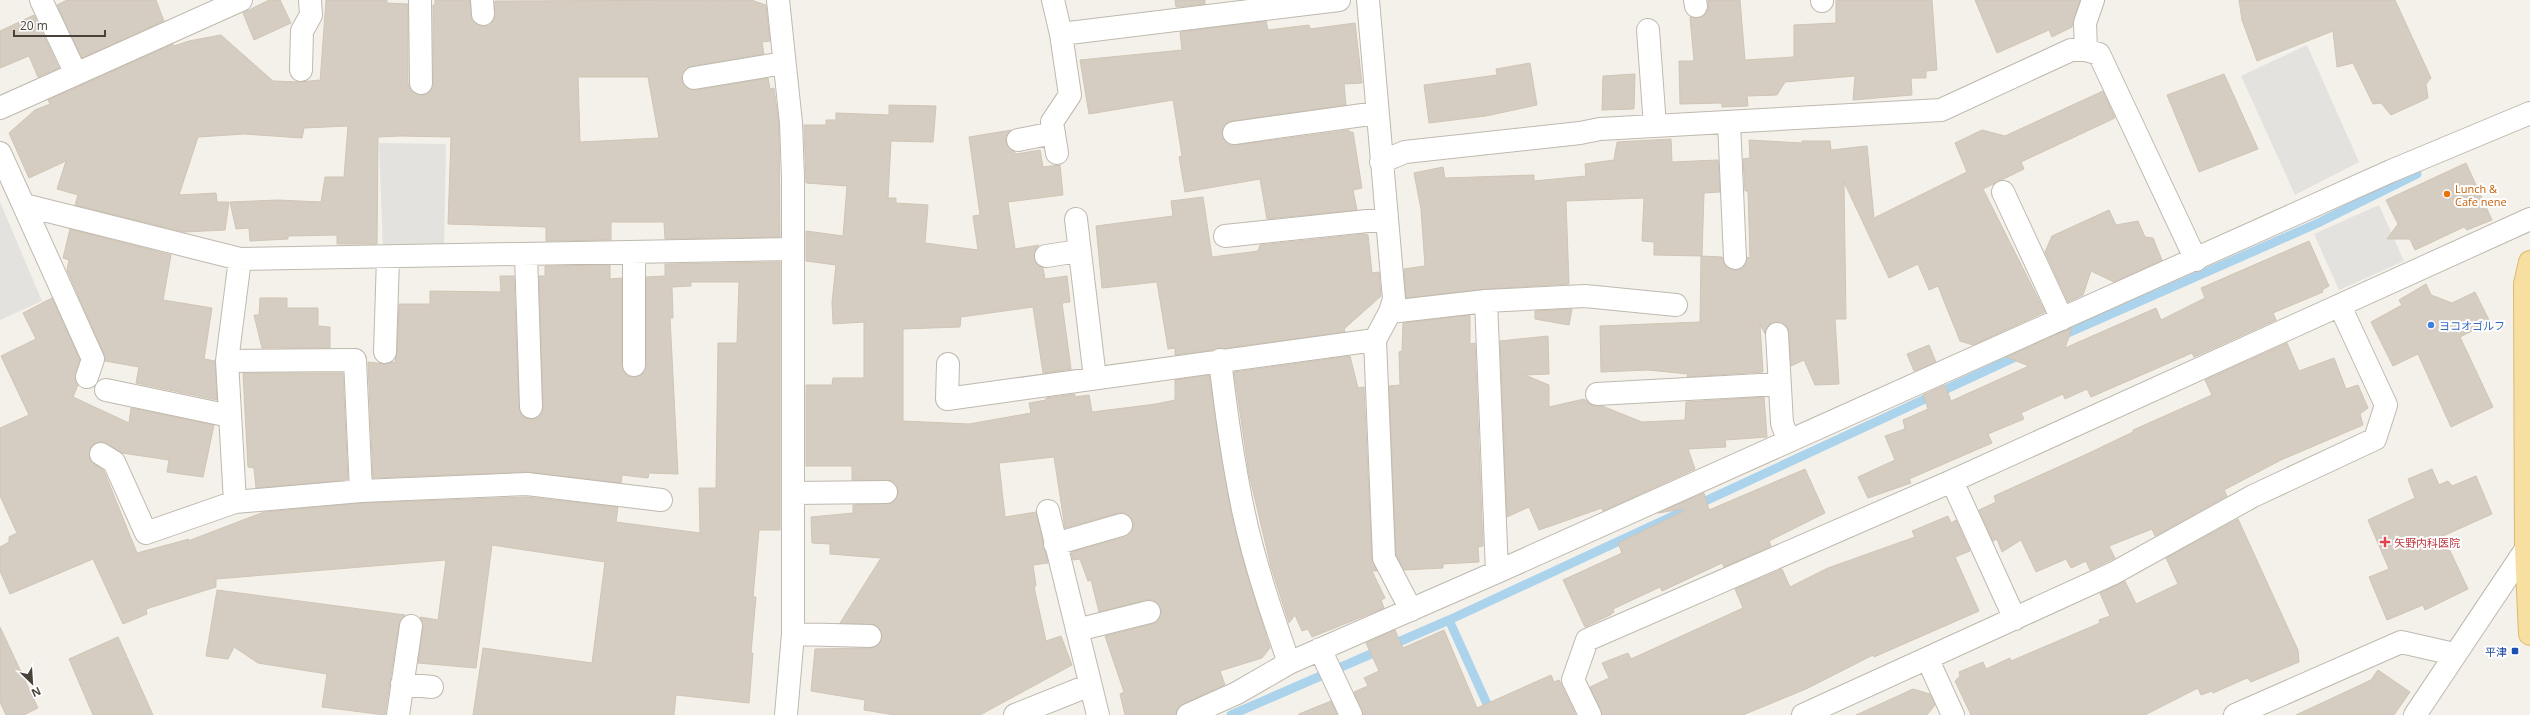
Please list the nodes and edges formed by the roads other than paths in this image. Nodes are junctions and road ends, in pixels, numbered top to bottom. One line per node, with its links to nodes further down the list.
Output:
1 (41, 0): 15 (street)
2 (241, 0): 15 (street)
3 (310, 0): 14 (street)
4 (420, 0): 17 (street)
5 (778, 0): 13 (street)
6 (1053, 0): 11 (street)
7 (1339, 0): 11 (street)
8 (1368, 0): 19 (street)
9 (2094, 0): 12 (street)
10 (1648, 30): 22 (street)
11 (1061, 34): 24 (street)
12 (2086, 50): 21 (street); 41 (street)
13 (784, 63): 16 (street); 33 (street)
14 (301, 70)
15 (76, 74): 18 (street)
16 (694, 78)
17 (421, 84)
18 (0, 108)
19 (1377, 113): 23 (street); 26 (street)
20 (2530, 113): 41 (street)
21 (1729, 122): 22 (street); 39 (street)
22 (1655, 126): 26 (street)
23 (1234, 133)
24 (1018, 140)
25 (0, 154): 28 (street)
26 (1381, 162): 30 (street)
27 (2003, 192): 47 (street)
28 (24, 205): 40 (street); 55 (street)
29 (1076, 219): 34 (street)
30 (1386, 219): 32 (street); 46 (street)
31 (2530, 219): 45 (street)
32 (1225, 236)
33 (793, 249): 35 (street); 67 (street)
34 (1079, 251): 37 (street); 56 (street)
35 (634, 253): 36 (street); 54 (street)
36 (526, 255): 38 (street); 60 (street)
37 (1046, 256)
38 (388, 258): 40 (street); 50 (street)
39 (1735, 258)
40 (240, 259): 52 (street)
41 (2196, 260): 47 (street)
42 (2530, 262): 73 (main road)
43 (1486, 301): 44 (street); 46 (street); 74 (street)
44 (1676, 305)
45 (2340, 306): 64 (street); 77 (street)
46 (1390, 312): 49 (street)
47 (2062, 319): 62 (street)
48 (1777, 334): 57 (street)
49 (1375, 340): 51 (street); 75 (street)
50 (385, 352)
51 (1220, 360): 56 (street); 86 (street)
52 (227, 361): 61 (street); 65 (street)
53 (948, 364): 56 (street)
54 (634, 365)
55 (87, 377)
56 (1095, 378)
57 (1779, 384): 59 (street); 62 (street)
58 (106, 390): 61 (street)
59 (1597, 394)
60 (531, 407)
61 (230, 416): 69 (street)
62 (1788, 440): 74 (street)
63 (101, 454): 69 (street)
64 (1952, 481): 77 (street); 96 (street)
65 (361, 491): 68 (street); 69 (street)
66 (886, 492): 67 (street)
67 (793, 493): 80 (street)
68 (662, 500)
69 (235, 502)
70 (1048, 511): 72 (street)
71 (1122, 525): 72 (street)
72 (1054, 544): 79 (street)
73 (2526, 549): 81 (main road); 84 (street)
74 (1497, 572): 75 (street)
75 (1411, 610): 83 (street)
76 (1149, 612): 79 (street)
77 (2015, 619): 85 (street)
78 (411, 626): 87 (street)
79 (1076, 630): 88 (street)
80 (793, 634): 82 (street); 91 (street)
81 (2530, 634)
82 (870, 636)
83 (1320, 649): 86 (street); 95 (street)
84 (2454, 654): 99 (street); 100 (street)
85 (1928, 660): 97 (street); 98 (street)
86 (1289, 663): 94 (street)
87 (402, 684): 89 (street); 90 (street)
88 (1090, 685): 92 (street); 93 (street)
89 (432, 687)
90 (398, 715)
91 (786, 715)
92 (1015, 715)
93 (1098, 715)
94 (1188, 715)
95 (1351, 715)
96 (1590, 715)
97 (1803, 715)
98 (1953, 715)
99 (2235, 715)
100 (2415, 715)

